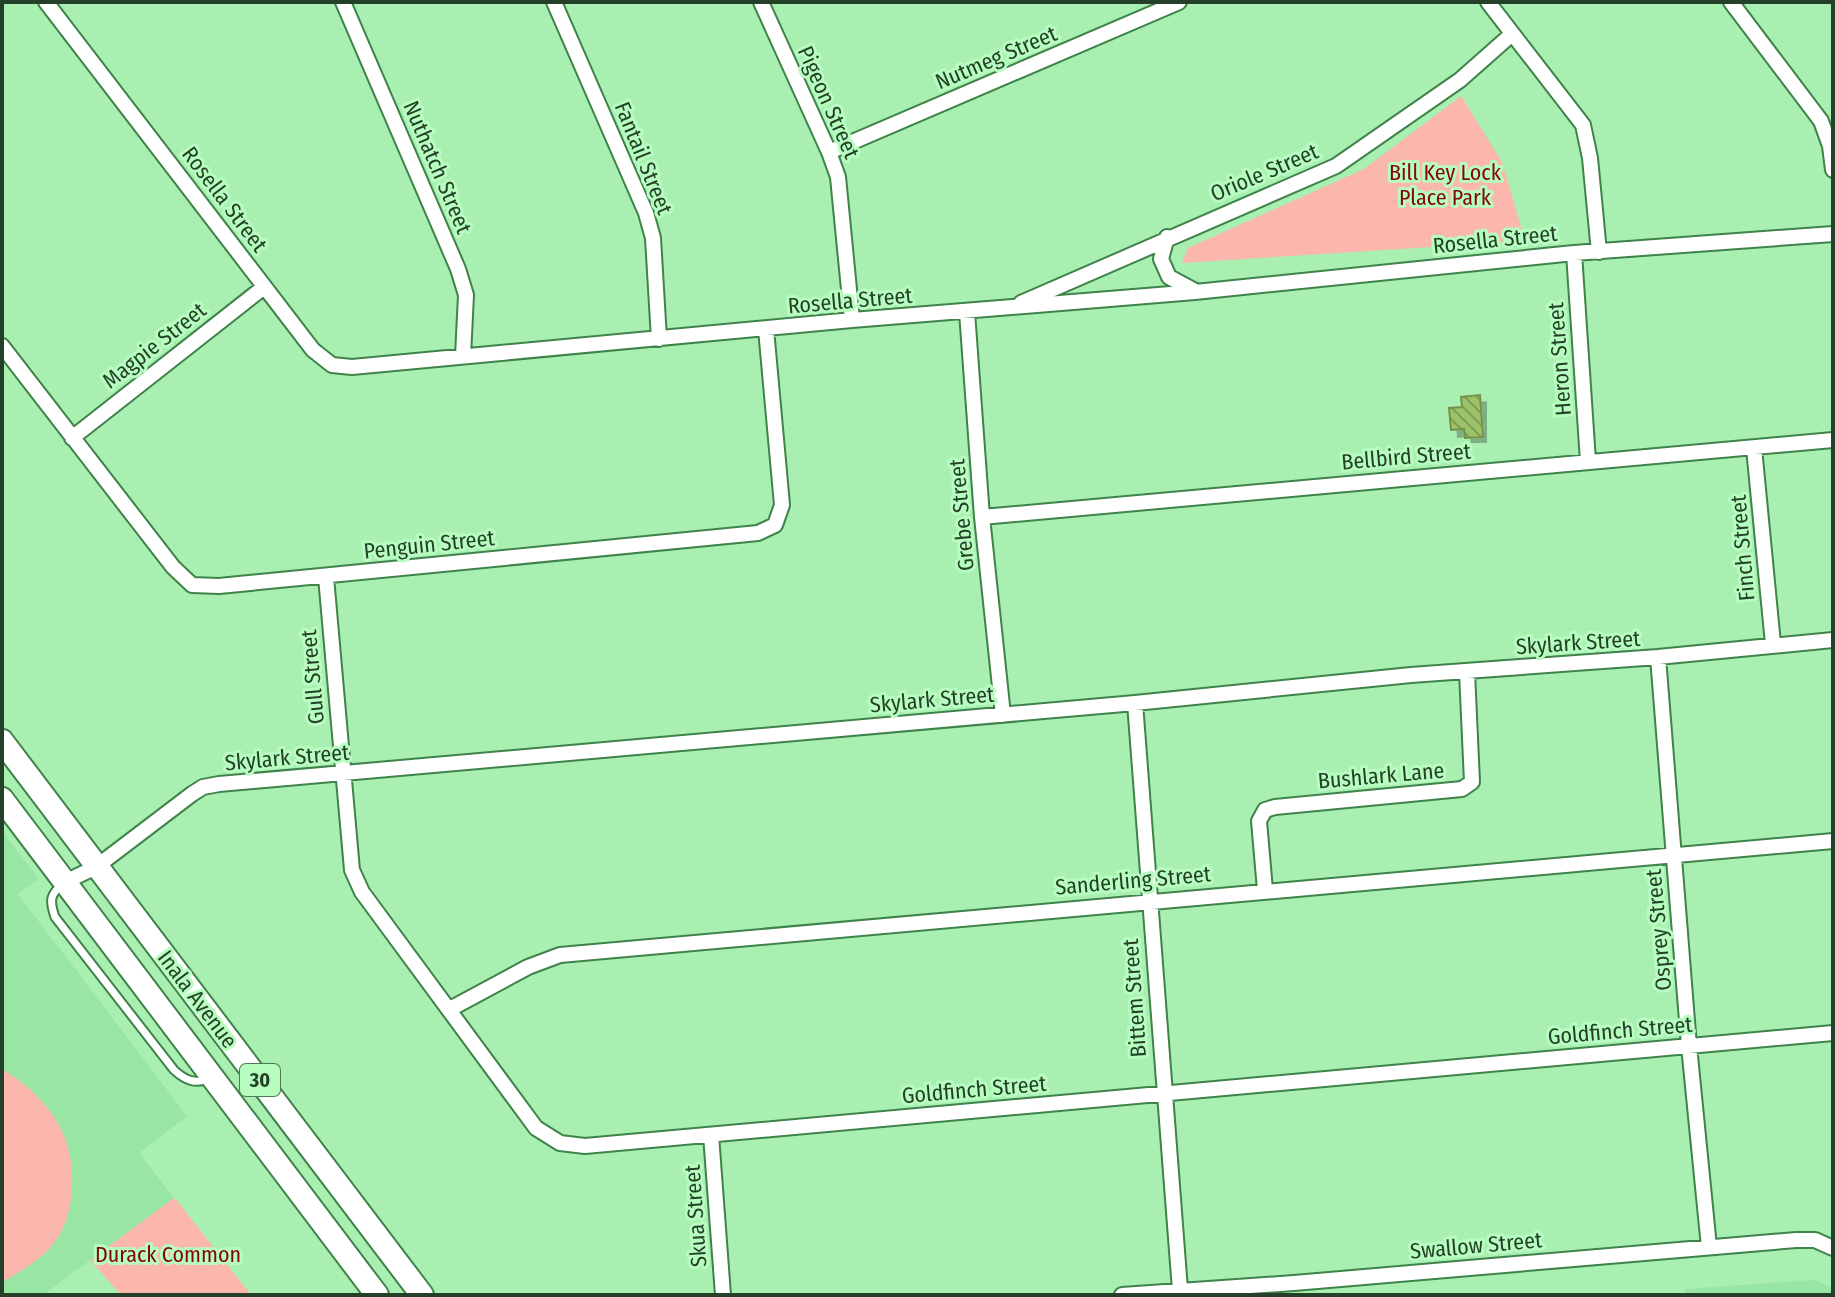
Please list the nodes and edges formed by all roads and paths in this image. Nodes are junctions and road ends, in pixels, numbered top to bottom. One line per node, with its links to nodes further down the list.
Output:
1 (46, 2): 15 (street, Rosella Street)
2 (343, 2): 23 (street, Nuthatch Street)
3 (554, 2): 21 (street, Fantail Street)
4 (761, 2): 9 (street, Pigeon Street)
5 (1179, 2): 9 (street, Nutmeg Street)
6 (1488, 2): 8 (street)
7 (1731, 2): 10 (street)
8 (1512, 34): 12 (street, Oriole Street); 13 (street)
9 (829, 152): 19 (street, Pigeon Street)
10 (1833, 170)
11 (1833, 234): 13 (street, Rosella Street)
12 (1167, 237): 16 (street); 17 (street, Oriole Street)
13 (1599, 252): 14 (street, Rosella Street)
14 (1574, 253): 16 (street, Rosella Street); 27 (street, Heron Street)
15 (264, 287): 23 (street, Rosella Street); 24 (street, Magpie Street)
16 (1195, 292): 17 (street, Rosella Street)
17 (1009, 308): 18 (street, Rosella Street)
18 (967, 312): 19 (street, Rosella Street); 28 (street, Grebe Street)
19 (852, 320): 20 (street, Rosella Street)
20 (766, 329): 21 (street, Rosella Street); 29 (street, Penguin Street)
21 (659, 339): 23 (street, Rosella Street)
22 (2, 346): 24 (street, Penguin Street)
23 (463, 356)
24 (72, 438): 29 (street, Penguin Street)
25 (1833, 440): 26 (street, Bellbird Street)
26 (1754, 448): 27 (street, Bellbird Street); 31 (street, Finch Street)
27 (1588, 461): 28 (street, Bellbird Street)
28 (982, 517): 35 (street, Grebe Street)
29 (326, 577): 37 (street, Gull Street)
30 (1833, 640): 31 (street, Skylark Street)
31 (1773, 644): 32 (street, Skylark Street)
32 (1658, 657): 33 (street, Skylark Street); 40 (street, Osprey Street)
33 (1467, 672): 34 (street, Skylark Street); 43 (street, Bushlark Lane)
34 (1135, 703): 35 (street, Skylark Street); 44 (street, Bittem Street)
35 (1003, 715): 37 (street, Skylark Street)
36 (2, 741): 41 (main road, Inala Avenue / 30)
37 (342, 774): 41 (street, Skylark Street); 45 (street, Goldfinch Street)
38 (2, 799): 42 (main road, Inala Avenue / 30)
39 (1833, 841): 40 (street, Sanderling Street)
40 (1674, 854): 43 (street, Sanderling Street); 47 (street, Osprey Street)
41 (96, 867): 42 (street, Skylark Street); 54 (main road, Inala Avenue / 30)
42 (65, 882): 53 (main road, Inala Avenue / 30)
43 (1265, 890): 44 (street, Sanderling Street)
44 (1149, 901): 45 (street, Sanderling Street); 48 (street, Bittem Street)
45 (450, 1009): 49 (street, Goldfinch Street)
46 (1833, 1033): 47 (street, Goldfinch Street)
47 (1689, 1046): 48 (street, Goldfinch Street); 50 (street, Osprey Street)
48 (1163, 1094): 49 (street, Goldfinch Street); 52 (street, Bittem Street)
49 (711, 1135): 55 (street, Skua Street)
50 (1709, 1247): 51 (street, Swallow Street); 52 (street, Swallow Street)
51 (1833, 1248)
52 (1180, 1290): 56 (street, Swallow Street)
53 (377, 1295)
54 (422, 1295)
55 (723, 1295)
56 (1122, 1295)

